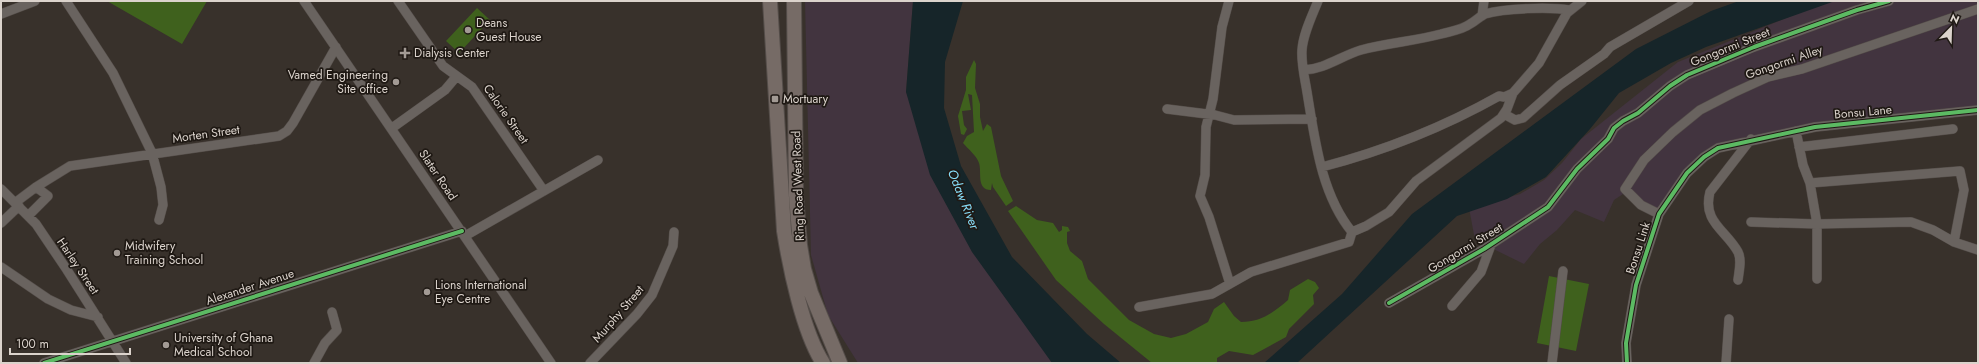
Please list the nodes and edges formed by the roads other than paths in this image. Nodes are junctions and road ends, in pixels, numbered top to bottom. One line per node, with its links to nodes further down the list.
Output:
1 (35, 1): 15 (street)
2 (66, 1): 31 (street)
3 (304, 1): 17 (street, Slater Road)
4 (398, 1): 19 (street, Calorie Street)
5 (770, 1): 70 (main road, Ring Road West Road)
6 (794, 1): 71 (main road, Ring Road West Road)
7 (1229, 1): 24 (street)
8 (1318, 1): 18 (street)
9 (1484, 1): 16 (street)
10 (1582, 1): 14 (street)
11 (1689, 1): 23 (street)
12 (1889, 1): 49 (street, Gongormi Street)
13 (1978, 9): 39 (street, Gongormi Alley)
14 (1570, 10): 16 (street); 20 (street)
15 (1, 14)
16 (1482, 16): 18 (street)
17 (336, 47): 26 (street, Slater Road); 31 (street, Morten Street)
18 (1304, 70): 25 (street)
19 (456, 77): 26 (street); 37 (street, Calorie Street)
20 (1513, 93): 23 (street); 33 (street)
21 (1167, 109): 24 (street)
22 (1978, 110): 28 (street, Bonsu Lane)
23 (1504, 114): 46 (street)
24 (1209, 116): 25 (street); 55 (street)
25 (1312, 119): 33 (street)
26 (392, 128): 47 (street, Slater Road)
27 (1953, 129): 30 (street)
28 (1796, 131): 29 (street, Bonsu Lane); 30 (street)
29 (1751, 139): 39 (street, Bonsu Link); 54 (street)
30 (1799, 147): 34 (street)
31 (152, 153): 35 (street, Morten Street); 41 (street)
32 (598, 160): 37 (street, Alexander Avenue)
33 (1322, 167): 46 (street)
34 (1810, 183): 44 (street); 48 (street)
35 (36, 187): 38 (street, Morten Street); 40 (street)
36 (1, 189): 38 (street, Harley Street)
37 (544, 191): 47 (street, Alexander Avenue)
38 (17, 204): 40 (street, Harley Street); 43 (street, Morten Street)
39 (1659, 214): 73 (street, Bonsu Link)
40 (28, 216): 60 (street, Harley Street)
41 (159, 220)
42 (1751, 222): 44 (street)
43 (1, 223)
44 (1817, 224): 48 (street); 53 (street)
45 (674, 232): 69 (street, Murphy Street)
46 (1352, 232): 55 (street)
47 (464, 234): 62 (street, Alexander Avenue); 68 (street, Slater Road)
48 (1954, 242): 50 (street)
49 (1491, 245): 56 (street, Gongormi Street); 57 (street)
50 (1978, 250)
51 (1, 267): 60 (street)
52 (1563, 271): 72 (street)
53 (1818, 279)
54 (1738, 280)
55 (1229, 281): 58 (street)
56 (1389, 303)
57 (1452, 306)
58 (1139, 307)
59 (332, 312): 67 (street)
60 (98, 317): 62 (street, Harley Street)
61 (1729, 320): 74 (street)
62 (113, 341): 63 (street, Harley Street); 64 (street, Alexander Avenue)
63 (119, 354): 65 (street); 66 (street, Harley Street)
64 (44, 363)
65 (115, 363)
66 (126, 363)
67 (314, 363)
68 (551, 363)
69 (590, 363)
70 (823, 363)
71 (840, 363)
72 (1552, 363)
73 (1627, 363)
74 (1726, 363)

